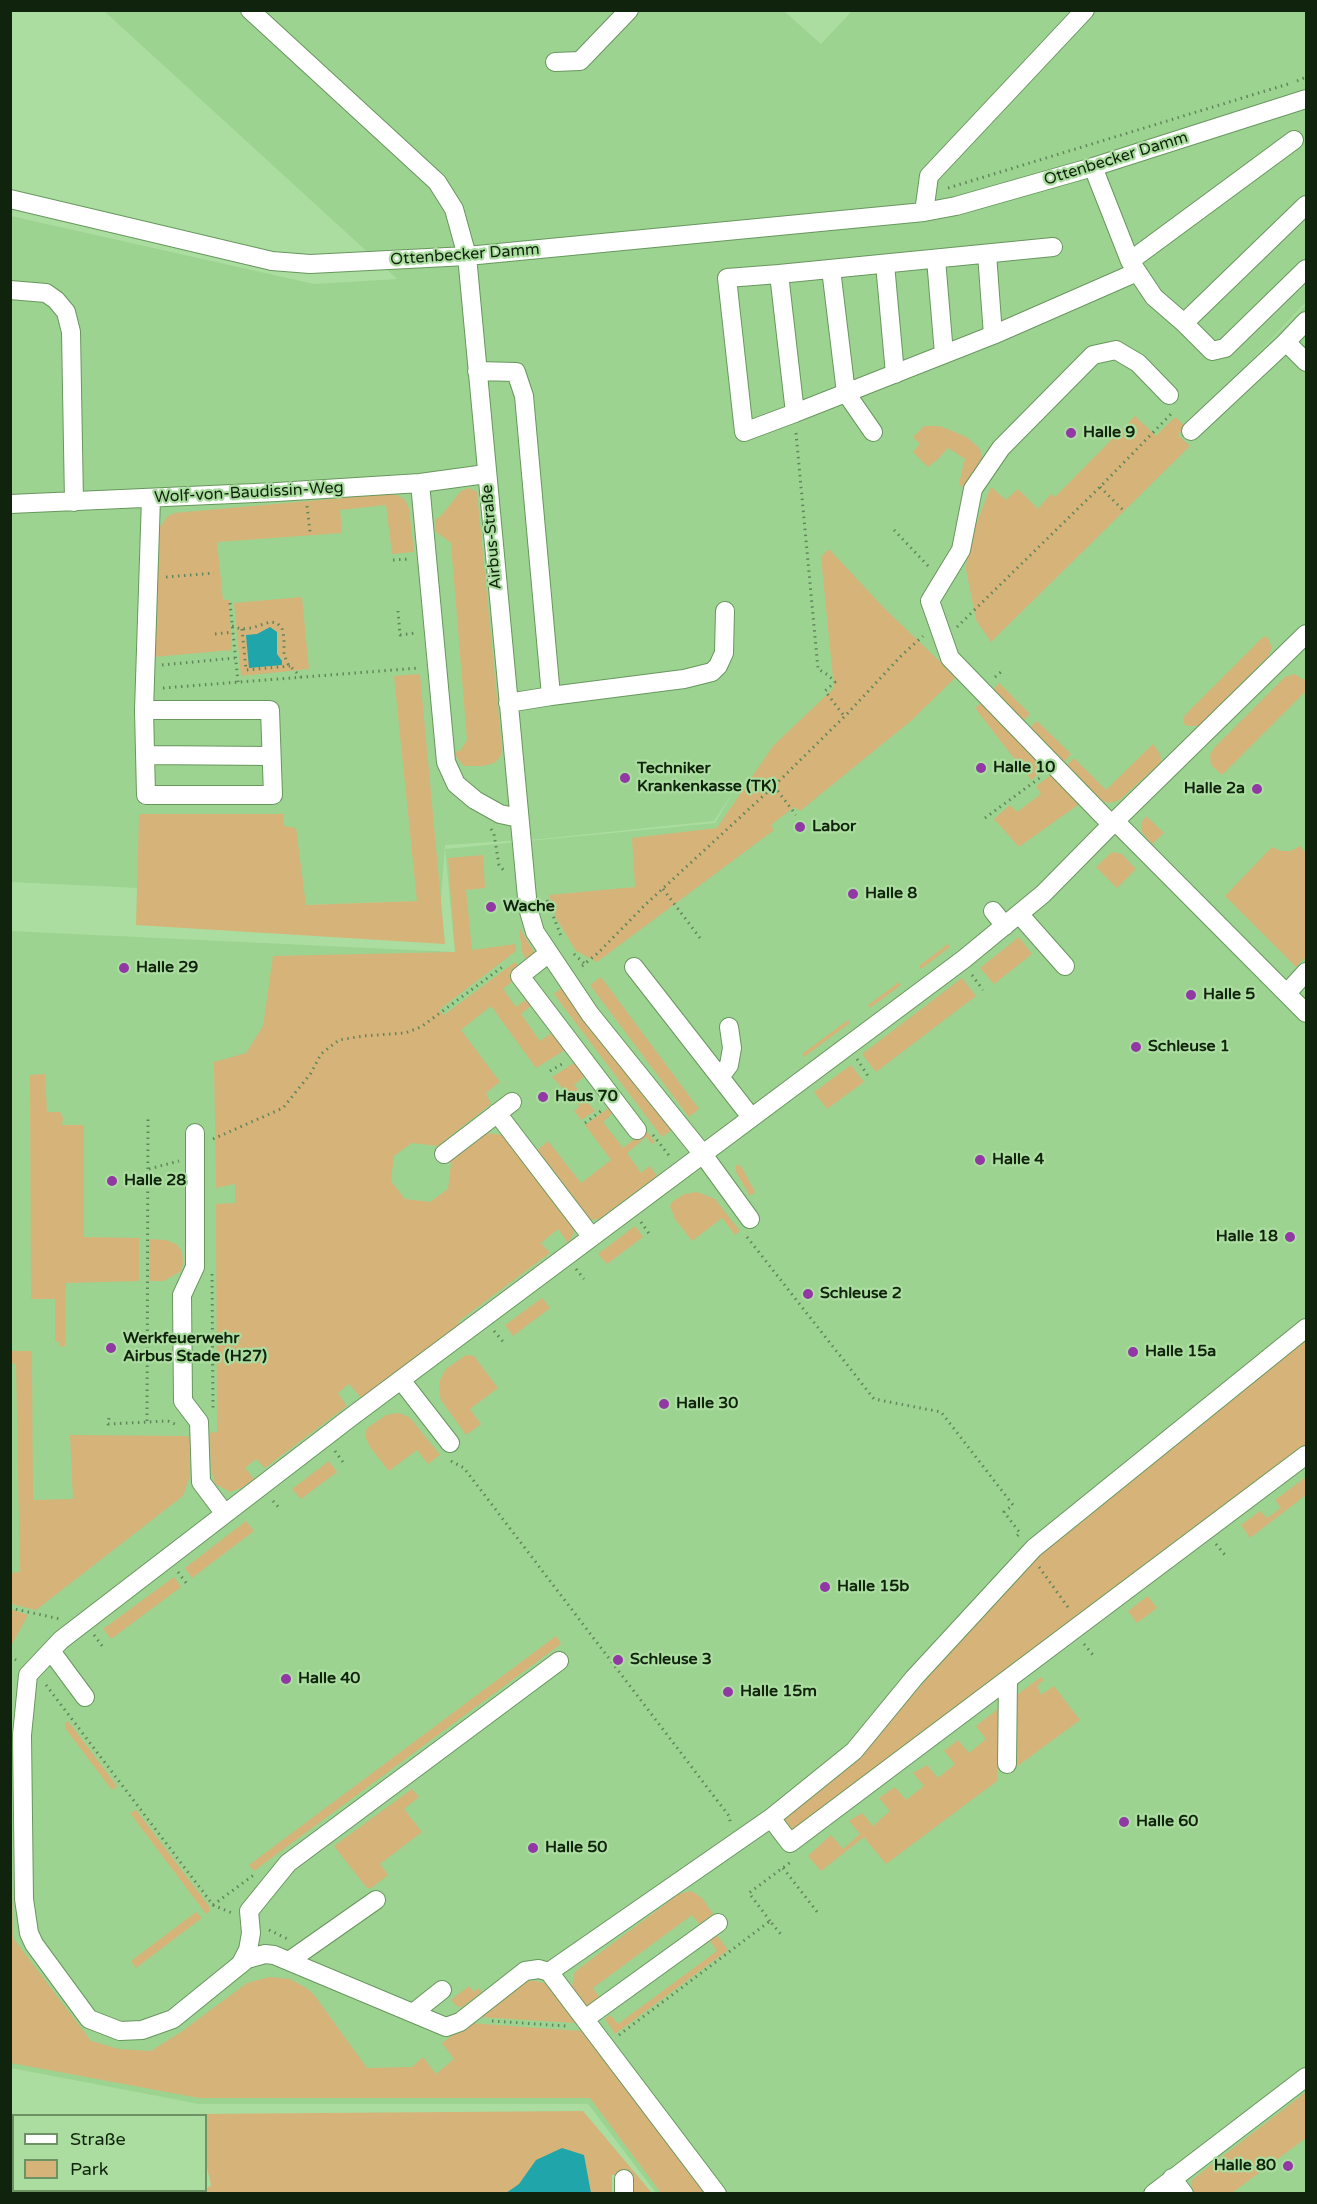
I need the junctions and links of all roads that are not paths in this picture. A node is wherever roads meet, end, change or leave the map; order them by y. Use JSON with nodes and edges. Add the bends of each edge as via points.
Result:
{"nodes":[{"id":1,"x":250,"y":10,"type":"edge"},
{"id":2,"x":628,"y":10,"type":"edge"},
{"id":3,"x":1085,"y":10,"type":"edge"},
{"id":4,"x":555,"y":62,"type":"dead end"},
{"id":5,"x":1306,"y":99,"type":"edge"},
{"id":6,"x":1294,"y":140,"type":"dead end"},
{"id":7,"x":1094,"y":167,"type":"junction"},
{"id":8,"x":10,"y":199,"type":"edge"},
{"id":9,"x":1306,"y":205,"type":"edge"},
{"id":10,"x":924,"y":212,"type":"junction"},
{"id":11,"x":1053,"y":247,"type":"dead end"},
{"id":12,"x":987,"y":254,"type":"junction"},
{"id":13,"x":467,"y":256,"type":"junction"},
{"id":14,"x":936,"y":259,"type":"junction"},
{"id":15,"x":885,"y":264,"type":"junction"},
{"id":16,"x":1134,"y":267,"type":"junction"},
{"id":17,"x":1306,"y":268,"type":"edge"},
{"id":18,"x":831,"y":269,"type":"junction"},
{"id":19,"x":779,"y":274,"type":"junction"},
{"id":20,"x":10,"y":290,"type":"edge"},
{"id":21,"x":1306,"y":321,"type":"edge"},
{"id":22,"x":1184,"y":323,"type":"junction"},
{"id":23,"x":993,"y":335,"type":"junction"},
{"id":24,"x":1286,"y":342,"type":"junction"},
{"id":25,"x":944,"y":354,"type":"junction"},
{"id":26,"x":1306,"y":362,"type":"edge"},
{"id":27,"x":477,"y":371,"type":"junction"},
{"id":28,"x":895,"y":374,"type":"junction"},
{"id":29,"x":846,"y":393,"type":"junction"},
{"id":30,"x":1169,"y":395,"type":"dead end"},
{"id":31,"x":795,"y":419,"type":"junction"},
{"id":32,"x":1191,"y":431,"type":"dead end"},
{"id":33,"x":873,"y":432,"type":"dead end"},
{"id":34,"x":486,"y":474,"type":"junction"},
{"id":35,"x":420,"y":483,"type":"junction"},
{"id":36,"x":151,"y":498,"type":"junction"},
{"id":37,"x":74,"y":502,"type":"junction"},
{"id":38,"x":10,"y":504,"type":"edge"},
{"id":39,"x":725,"y":611,"type":"dead end"},
{"id":40,"x":1306,"y":634,"type":"edge"},
{"id":41,"x":551,"y":696,"type":"junction"},
{"id":42,"x":508,"y":703,"type":"junction"},
{"id":43,"x":144,"y":710,"type":"junction"},
{"id":44,"x":145,"y":755,"type":"junction"},
{"id":45,"x":272,"y":756,"type":"junction"},
{"id":46,"x":519,"y":818,"type":"junction"},
{"id":47,"x":1114,"y":823,"type":"junction"},
{"id":48,"x":993,"y":911,"type":"dead end"},
{"id":49,"x":1012,"y":920,"type":"junction"},
{"id":50,"x":549,"y":953,"type":"junction"},
{"id":51,"x":1065,"y":966,"type":"dead end"},
{"id":52,"x":634,"y":967,"type":"dead end"},
{"id":53,"x":1306,"y":972,"type":"edge"},
{"id":54,"x":1287,"y":993,"type":"junction"},
{"id":55,"x":1306,"y":1013,"type":"edge"},
{"id":56,"x":729,"y":1027,"type":"dead end"},
{"id":57,"x":720,"y":1077,"type":"junction"},
{"id":58,"x":512,"y":1102,"type":"dead end"},
{"id":59,"x":497,"y":1113,"type":"junction"},
{"id":60,"x":751,"y":1117,"type":"junction"},
{"id":61,"x":637,"y":1130,"type":"dead end"},
{"id":62,"x":195,"y":1133,"type":"dead end"},
{"id":63,"x":702,"y":1153,"type":"junction"},
{"id":64,"x":444,"y":1154,"type":"dead end"},
{"id":65,"x":748,"y":1228,"type":"road end"},
{"id":66,"x":591,"y":1236,"type":"junction"},
{"id":67,"x":1306,"y":1328,"type":"edge"},
{"id":68,"x":401,"y":1380,"type":"junction"},
{"id":69,"x":448,"y":1451,"type":"road end"},
{"id":70,"x":1306,"y":1455,"type":"edge"},
{"id":71,"x":225,"y":1514,"type":"junction"},
{"id":72,"x":51,"y":1651,"type":"junction"},
{"id":73,"x":559,"y":1661,"type":"dead end"},
{"id":74,"x":25,"y":1674,"type":"edge"},
{"id":75,"x":1008,"y":1679,"type":"junction"},
{"id":76,"x":84,"y":1697,"type":"dead end"},
{"id":77,"x":1007,"y":1764,"type":"dead end"},
{"id":78,"x":771,"y":1818,"type":"junction"},
{"id":79,"x":376,"y":1900,"type":"dead end"},
{"id":80,"x":718,"y":1923,"type":"dead end"},
{"id":81,"x":289,"y":1961,"type":"junction"},
{"id":82,"x":240,"y":1965,"type":"junction"},
{"id":83,"x":549,"y":1972,"type":"junction"},
{"id":84,"x":442,"y":1990,"type":"dead end"},
{"id":85,"x":413,"y":2013,"type":"junction"},
{"id":86,"x":581,"y":2023,"type":"junction"},
{"id":87,"x":1306,"y":2077,"type":"edge"},
{"id":88,"x":1172,"y":2178,"type":"junction"},
{"id":89,"x":720,"y":2190,"type":"edge"},
{"id":90,"x":1153,"y":2193,"type":"edge"},
{"id":91,"x":1184,"y":2193,"type":"edge"}],
"edges":[{"from":1,"to":13,"type":"street","name":"Airbus-Straße","via":[[437,182],[454,209]]},
{"from":2,"to":4,"type":"street","via":[[580,61]]},
{"from":3,"to":10,"type":"street","via":[[929,176]]},
{"from":5,"to":7,"type":"street","name":"Ottenbecker Damm"},
{"from":6,"to":16,"type":"street"},
{"from":7,"to":10,"type":"street","name":"Ottenbecker Damm","via":[[986,199]]},
{"from":7,"to":16,"type":"street"},
{"from":8,"to":13,"type":"street","name":"Ottenbecker Damm","via":[[272,261],[310,264]]},
{"from":9,"to":22,"type":"street"},
{"from":10,"to":13,"type":"street","name":"Ottenbecker Damm"},
{"from":11,"to":12,"type":"street"},
{"from":12,"to":14,"type":"street"},
{"from":12,"to":23,"type":"street"},
{"from":13,"to":27,"type":"street","name":"Airbus-Straße"},
{"from":14,"to":15,"type":"street"},
{"from":14,"to":25,"type":"street"},
{"from":15,"to":18,"type":"street"},
{"from":15,"to":28,"type":"street"},
{"from":16,"to":22,"type":"street","via":[[1154,297]]},
{"from":16,"to":23,"type":"street"},
{"from":17,"to":22,"type":"street","via":[[1225,348],[1212,351]]},
{"from":18,"to":19,"type":"street"},
{"from":18,"to":29,"type":"street"},
{"from":19,"to":31,"type":"street"},
{"from":19,"to":31,"type":"street","via":[[727,278],[744,432]]},
{"from":20,"to":37,"type":"street","via":[[45,293],[66,312],[71,332]]},
{"from":21,"to":24,"type":"street"},
{"from":23,"to":25,"type":"street"},
{"from":24,"to":26,"type":"street"},
{"from":24,"to":32,"type":"street"},
{"from":25,"to":28,"type":"street"},
{"from":27,"to":34,"type":"street","name":"Airbus-Straße"},
{"from":27,"to":41,"type":"street","via":[[516,372],[524,396]]},
{"from":28,"to":29,"type":"street"},
{"from":29,"to":31,"type":"street"},
{"from":29,"to":33,"type":"street"},
{"from":30,"to":47,"type":"street","via":[[1138,363],[1116,350],[1093,355],[1001,448],[973,489],[961,550],[930,601],[946,627],[950,658]]},
{"from":34,"to":35,"type":"street","name":"Wolf-von-Baudissin-Weg"},
{"from":34,"to":42,"type":"street","name":"Airbus-Straße"},
{"from":35,"to":36,"type":"street","name":"Wolf-von-Baudissin-Weg"},
{"from":35,"to":46,"type":"street","via":[[446,762],[456,784],[475,800],[500,814]]},
{"from":36,"to":37,"type":"street","name":"Wolf-von-Baudissin-Weg"},
{"from":36,"to":43,"type":"street"},
{"from":37,"to":38,"type":"street","name":"Wolf-von-Baudissin-Weg"},
{"from":39,"to":41,"type":"street","via":[[724,653],[711,672],[684,680]]},
{"from":40,"to":47,"type":"street"},
{"from":41,"to":42,"type":"street"},
{"from":42,"to":46,"type":"street","name":"Airbus-Straße"},
{"from":43,"to":44,"type":"street"},
{"from":43,"to":45,"type":"street","via":[[270,710]]},
{"from":44,"to":45,"type":"street"},
{"from":44,"to":45,"type":"street","via":[[146,795],[273,795]]},
{"from":46,"to":50,"type":"street","name":"Airbus-Straße","via":[[528,908],[535,932]]},
{"from":47,"to":49,"type":"street"},
{"from":47,"to":54,"type":"street"},
{"from":48,"to":49,"type":"street"},
{"from":49,"to":51,"type":"street"},
{"from":49,"to":60,"type":"street"},
{"from":50,"to":61,"type":"street","via":[[520,976]]},
{"from":50,"to":63,"type":"street","name":"Airbus-Straße","via":[[590,1014]]},
{"from":52,"to":57,"type":"street"},
{"from":53,"to":54,"type":"street"},
{"from":54,"to":55,"type":"street"},
{"from":56,"to":57,"type":"street","via":[[729,1065]]},
{"from":57,"to":60,"type":"street"},
{"from":58,"to":59,"type":"street"},
{"from":59,"to":64,"type":"street"},
{"from":59,"to":66,"type":"street"},
{"from":60,"to":63,"type":"street"},
{"from":62,"to":71,"type":"street","via":[[195,1267],[182,1295],[183,1401],[199,1422],[201,1482]]},
{"from":63,"to":65,"type":"street","name":"Airbus-Straße"},
{"from":63,"to":66,"type":"street"},
{"from":66,"to":68,"type":"street"},
{"from":67,"to":78,"type":"street","via":[[1034,1548],[914,1678],[854,1751]]},
{"from":68,"to":69,"type":"street"},
{"from":68,"to":71,"type":"street"},
{"from":70,"to":75,"type":"street"},
{"from":71,"to":72,"type":"street"},
{"from":72,"to":74,"type":"street"},
{"from":72,"to":76,"type":"street"},
{"from":73,"to":82,"type":"street","via":[[288,1863],[249,1911],[251,1933]]},
{"from":74,"to":82,"type":"street","via":[[22,1735],[25,1911],[29,1934],[88,2019],[120,2031],[142,2030],[173,2019]]},
{"from":75,"to":77,"type":"street"},
{"from":75,"to":78,"type":"street","via":[[790,1843]]},
{"from":78,"to":83,"type":"street","via":[[742,1828]]},
{"from":79,"to":81,"type":"street"},
{"from":80,"to":86,"type":"street"},
{"from":81,"to":82,"type":"street","via":[[265,1954]]},
{"from":81,"to":85,"type":"street"},
{"from":83,"to":85,"type":"street","via":[[525,1971],[460,2022],[446,2026]]},
{"from":83,"to":86,"type":"street"},
{"from":84,"to":85,"type":"street"},
{"from":86,"to":89,"type":"street"},
{"from":87,"to":88,"type":"street"},
{"from":88,"to":90,"type":"street"},
{"from":88,"to":91,"type":"street"}]}
